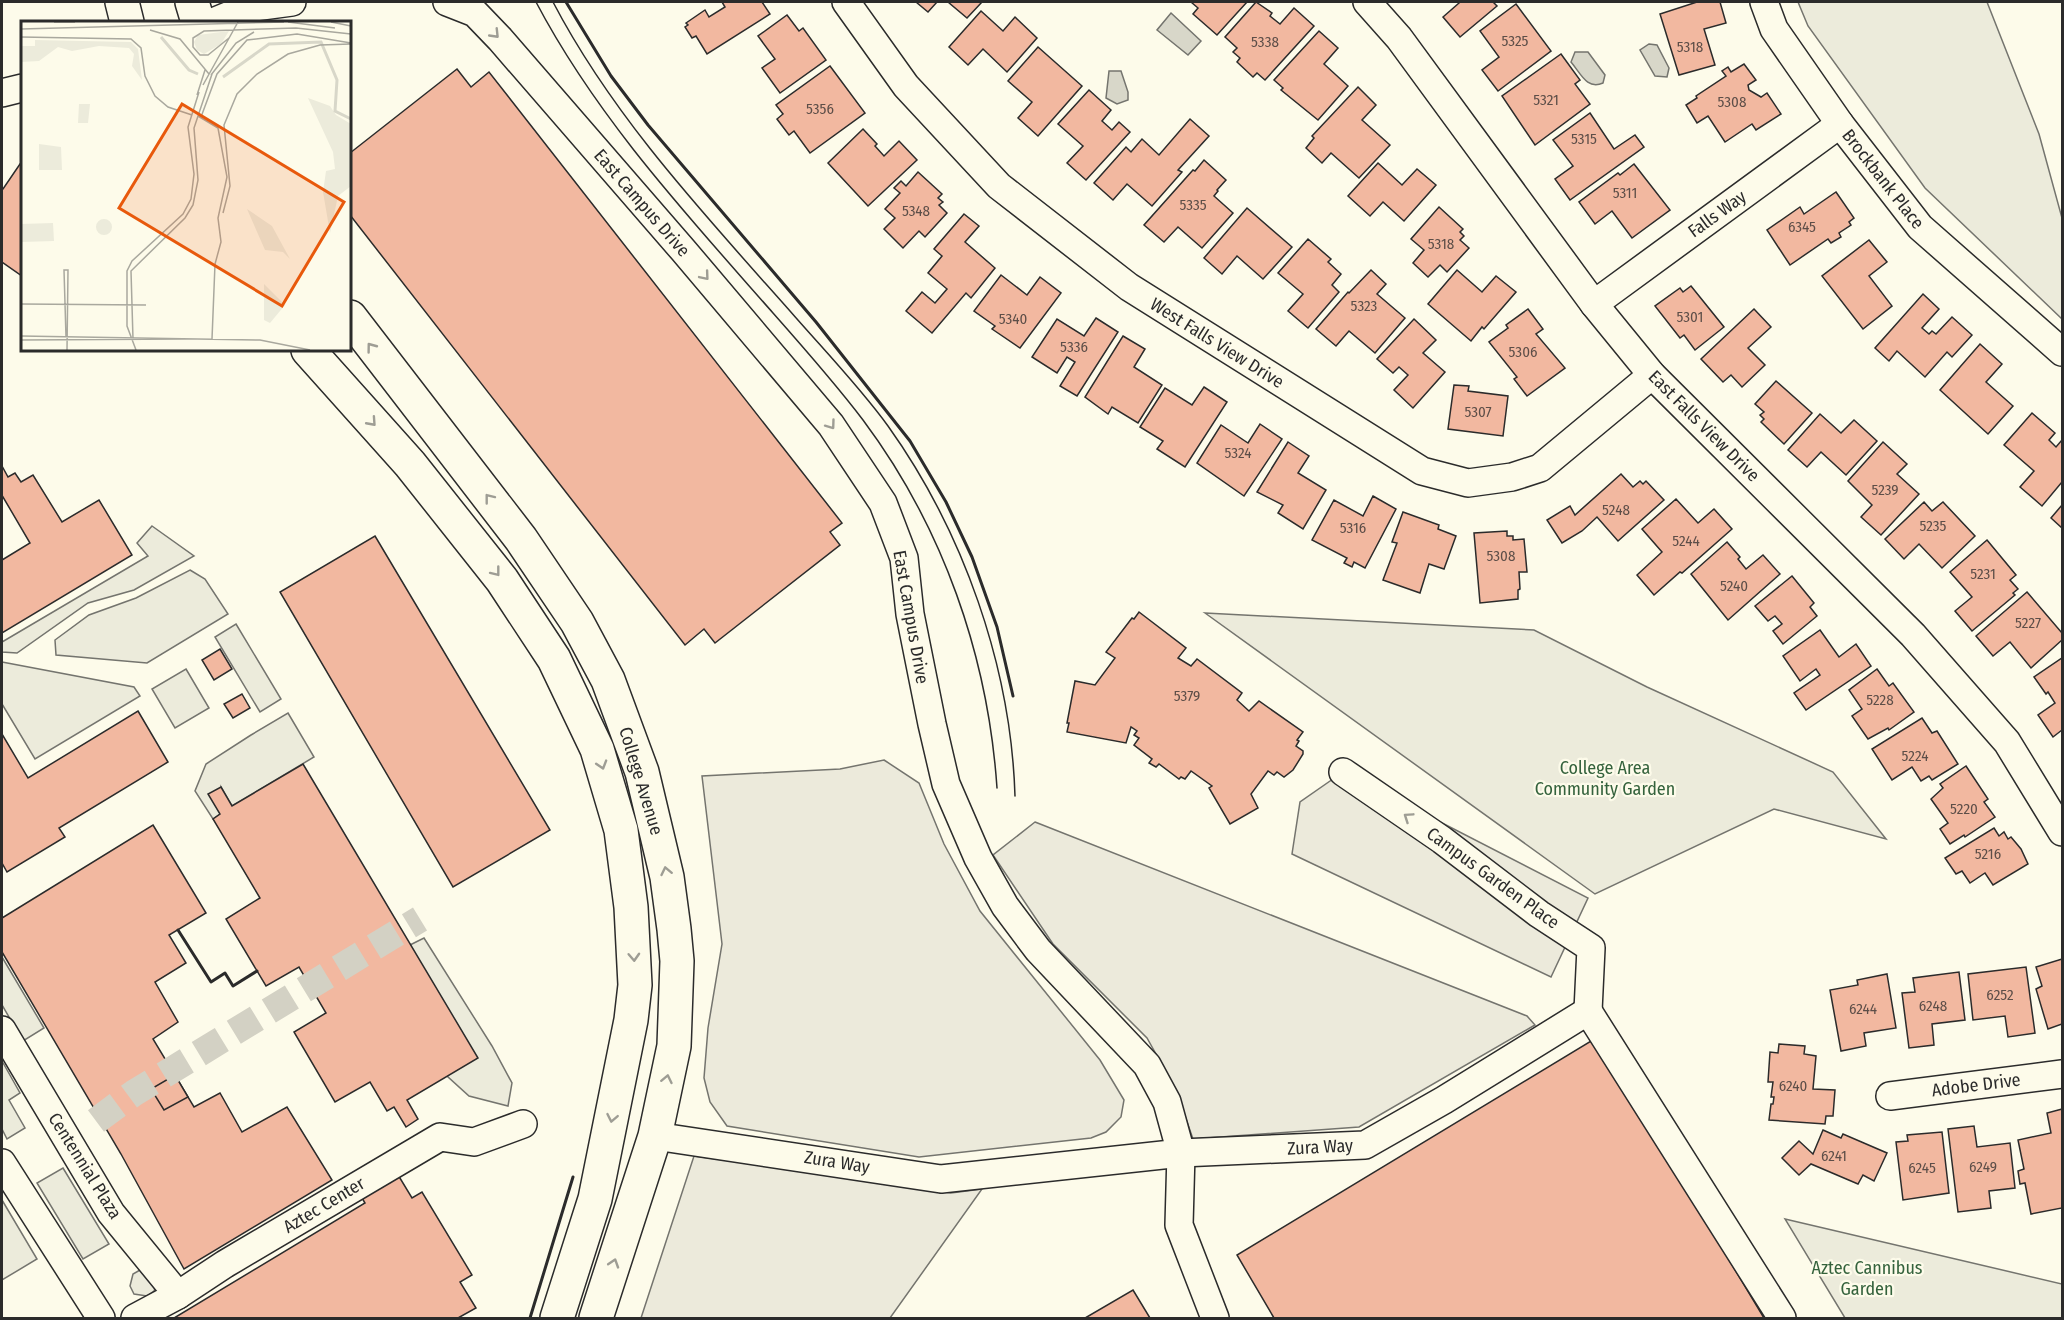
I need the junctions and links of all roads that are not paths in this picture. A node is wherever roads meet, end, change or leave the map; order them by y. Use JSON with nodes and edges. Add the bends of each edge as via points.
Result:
{"nodes":[{"id":1,"x":122,"y":2,"type":"edge"},
{"id":2,"x":192,"y":2,"type":"edge"},
{"id":3,"x":292,"y":2,"type":"edge"},
{"id":4,"x":447,"y":2,"type":"edge"},
{"id":5,"x":846,"y":2,"type":"edge"},
{"id":6,"x":1367,"y":2,"type":"edge"},
{"id":7,"x":1764,"y":2,"type":"edge"},
{"id":8,"x":248,"y":5,"type":"edge"},
{"id":9,"x":127,"y":21,"type":"edge"},
{"id":10,"x":198,"y":21,"type":"edge"},
{"id":11,"x":215,"y":21,"type":"edge"},
{"id":12,"x":21,"y":88,"type":"edge"},
{"id":13,"x":2,"y":93,"type":"edge"},
{"id":14,"x":1840,"y":124,"type":"junction"},
{"id":15,"x":1594,"y":304,"type":"junction"},
{"id":16,"x":351,"y":318,"type":"edge"},
{"id":17,"x":309,"y":351,"type":"edge"},
{"id":18,"x":2062,"y":352,"type":"edge"},
{"id":19,"x":1652,"y":375,"type":"junction"},
{"id":20,"x":1343,"y":772,"type":"dead end"},
{"id":21,"x":2062,"y":832,"type":"edge"},
{"id":22,"x":1588,"y":1011,"type":"junction"},
{"id":23,"x":631,"y":1020,"type":"junction"},
{"id":24,"x":2,"y":1030,"type":"edge"},
{"id":25,"x":2062,"y":1074,"type":"edge"},
{"id":26,"x":1890,"y":1096,"type":"dead end"},
{"id":27,"x":523,"y":1124,"type":"dead end"},
{"id":28,"x":655,"y":1136,"type":"junction"},
{"id":29,"x":1181,"y":1153,"type":"junction"},
{"id":30,"x":2,"y":1163,"type":"edge"},
{"id":31,"x":178,"y":1295,"type":"junction"},
{"id":32,"x":101,"y":1318,"type":"edge"},
{"id":33,"x":135,"y":1318,"type":"edge"},
{"id":34,"x":557,"y":1318,"type":"edge"},
{"id":35,"x":596,"y":1318,"type":"edge"},
{"id":36,"x":1215,"y":1318,"type":"edge"},
{"id":37,"x":1782,"y":1318,"type":"edge"}],
"edges":[{"from":1,"to":9,"type":"main road"},
{"from":2,"to":10,"type":"main road"},
{"from":3,"to":8,"type":"street"},
{"from":4,"to":29,"type":"street","name":"East Campus Drive","one_way":true,"via":[[475,14],[500,39],[823,416],[883,503],[904,558],[912,625],[946,784],[978,858],[1005,906],[1038,950],[1147,1065],[1167,1102]]},
{"from":5,"to":19,"type":"street","name":"West Falls View Drive","via":[[906,86],[999,186],[1129,287],[1422,471],[1468,483],[1512,477],[1540,468]]},
{"from":6,"to":15,"type":"street","name":"East Falls View Drive","via":[[1399,38]]},
{"from":7,"to":14,"type":"street","name":"Brockbank Place","via":[[1774,29]]},
{"from":8,"to":11,"type":"street"},
{"from":12,"to":13,"type":"street"},
{"from":14,"to":15,"type":"street","name":"Falls Way"},
{"from":14,"to":18,"type":"street","name":"Brockbank Place","via":[[1920,227]]},
{"from":15,"to":19,"type":"street","name":"East Falls View Drive"},
{"from":28,"to":16,"type":"main road","name":"College Avenue","one_way":true,"via":[[674,1046],[677,961],[667,877],[638,761],[608,681],[577,622],[521,539]]},
{"from":17,"to":23,"type":"main road","name":"College Avenue","one_way":true,"via":[[410,464],[502,580],[554,658],[597,749],[621,830],[631,907],[635,985]]},
{"from":19,"to":21,"type":"street","name":"East Falls View Drive","via":[[1913,635],[2007,742]]},
{"from":22,"to":20,"type":"street","name":"Campus Garden Place","one_way":true,"via":[[1591,948]]},
{"from":22,"to":29,"type":"street","name":"Zura Way","via":[[1365,1145]]},
{"from":22,"to":37,"type":"street"},
{"from":23,"to":28,"type":"main road","via":[[640,1124]]},
{"from":23,"to":34,"type":"main road","name":"College Avenue","one_way":true,"via":[[596,1198]]},
{"from":24,"to":31,"type":"street","name":"Centennial Plaza","via":[[111,1213]]},
{"from":25,"to":26,"type":"street","name":"Adobe Drive"},
{"from":27,"to":31,"type":"street","name":"Aztec Center","via":[[474,1142],[440,1137]]},
{"from":28,"to":29,"type":"street","name":"Zura Way","via":[[941,1179]]},
{"from":35,"to":28,"type":"main road","name":"College Avenue","one_way":true},
{"from":29,"to":36,"type":"street","name":"East Campus Drive","via":[[1179,1225]]},
{"from":30,"to":32,"type":"street"},
{"from":31,"to":33,"type":"street","name":"Aztec Center"}]}
